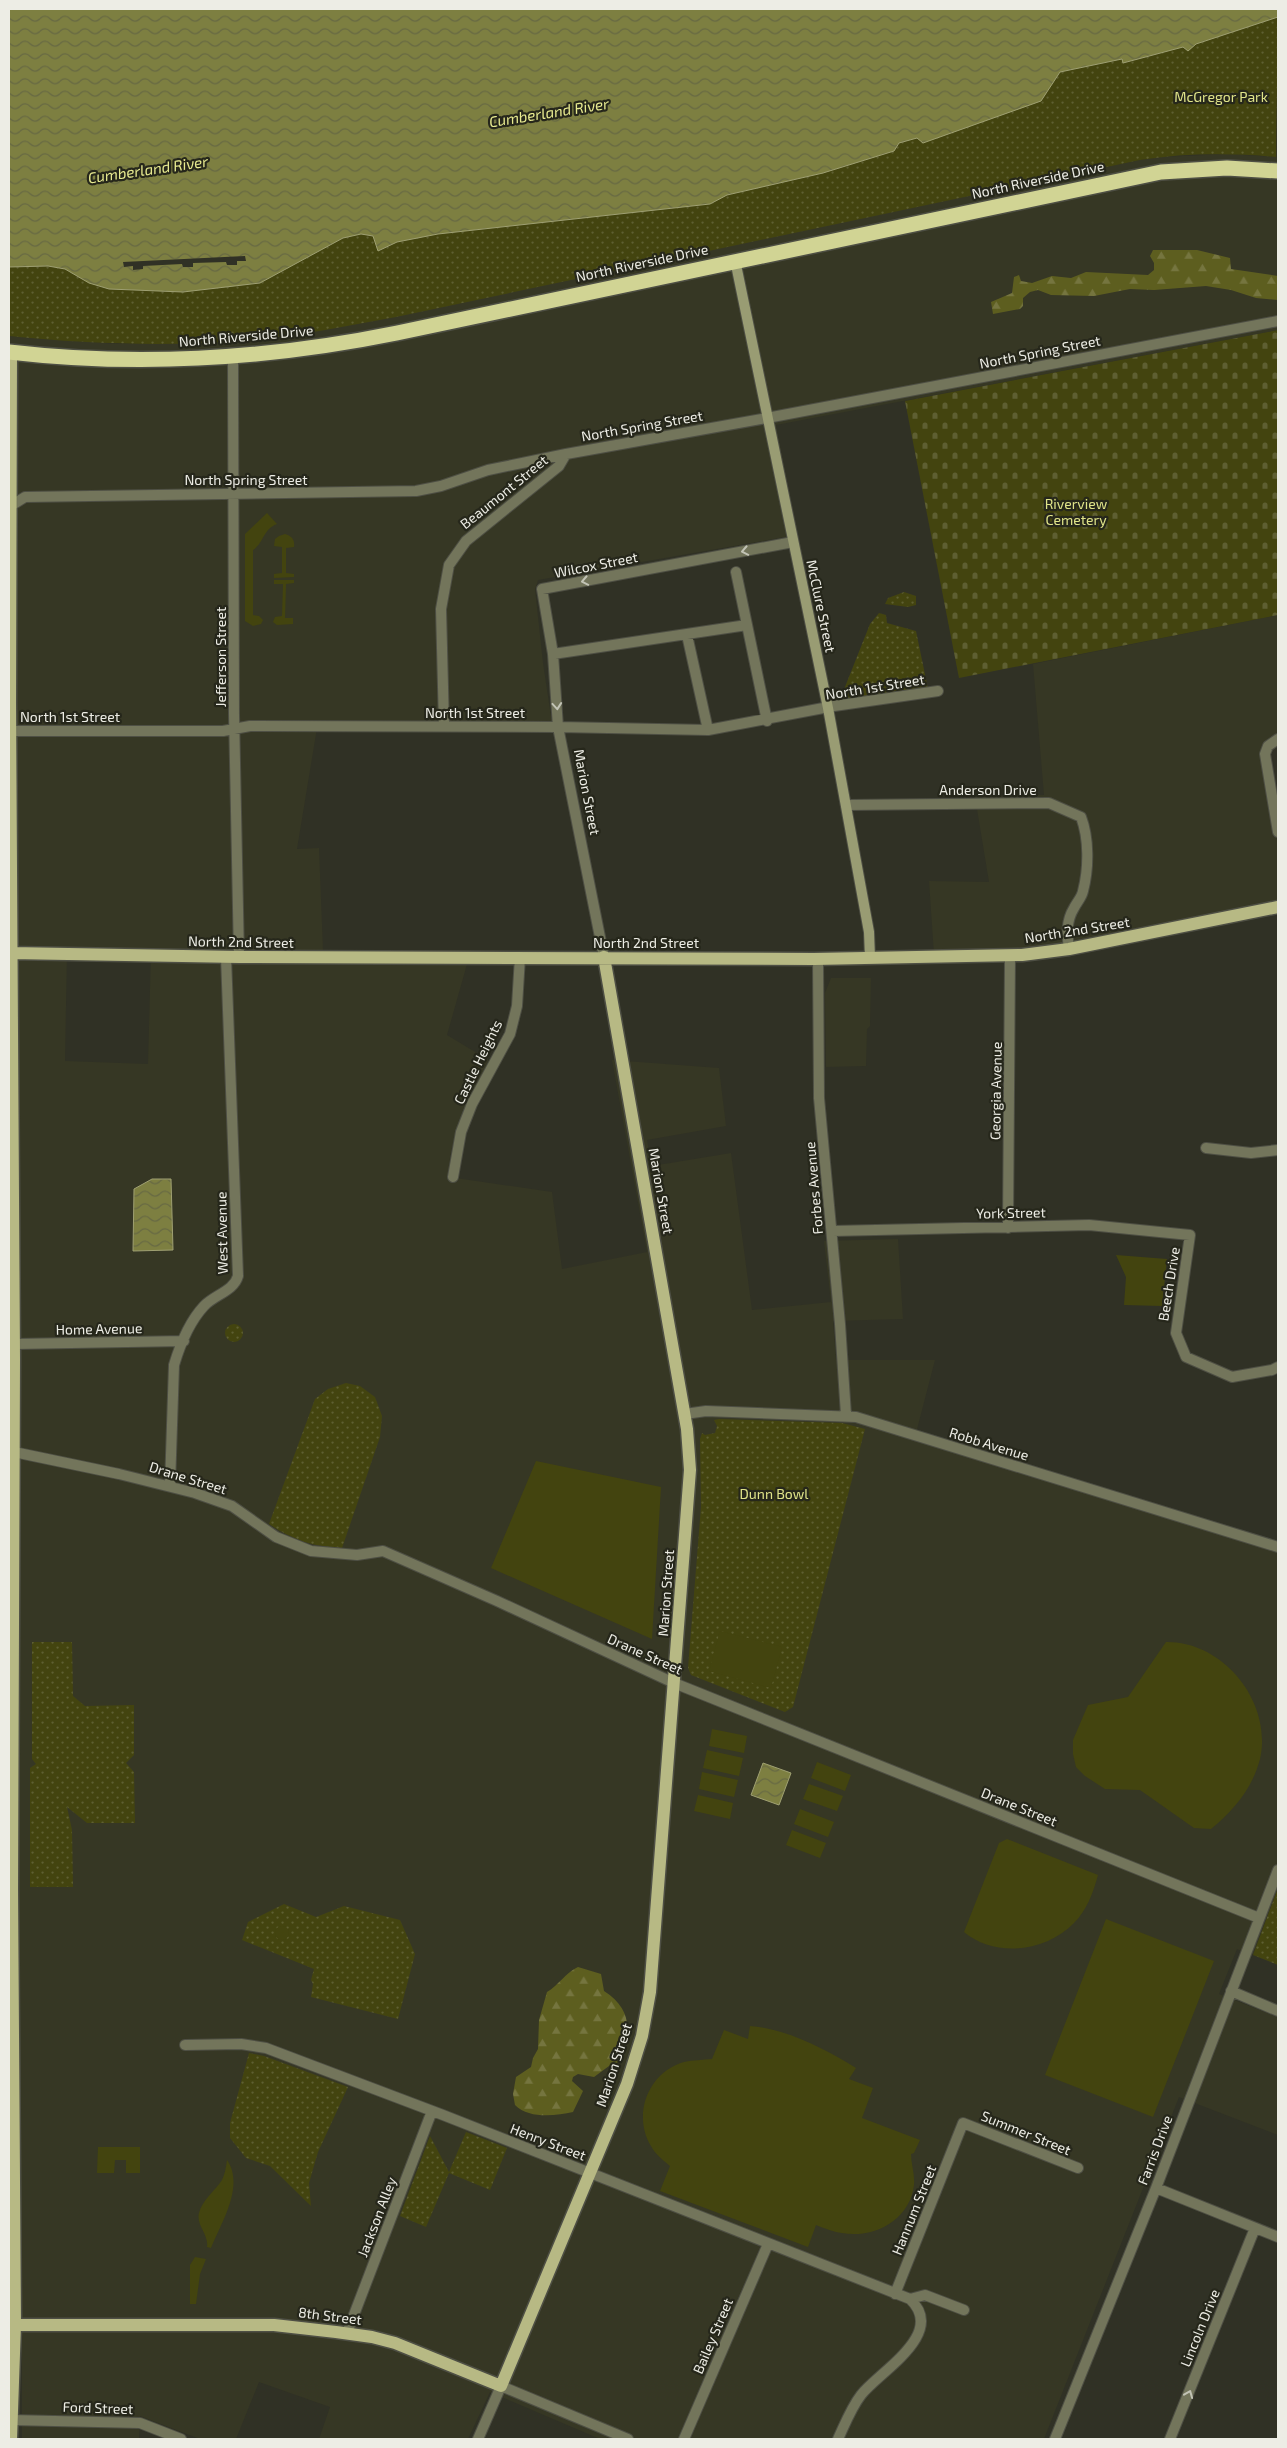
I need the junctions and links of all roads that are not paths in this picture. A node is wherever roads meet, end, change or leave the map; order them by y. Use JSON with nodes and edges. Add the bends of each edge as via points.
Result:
{"nodes":[{"id":1,"x":1278,"y":171,"type":"edge"},
{"id":2,"x":735,"y":260,"type":"junction"},
{"id":3,"x":1278,"y":321,"type":"edge"},
{"id":4,"x":10,"y":352,"type":"edge"},
{"id":5,"x":233,"y":357,"type":"junction"},
{"id":6,"x":767,"y":418,"type":"junction"},
{"id":7,"x":566,"y":454,"type":"junction"},
{"id":8,"x":234,"y":493,"type":"junction"},
{"id":9,"x":10,"y":506,"type":"edge"},
{"id":10,"x":793,"y":542,"type":"junction"},
{"id":11,"x":736,"y":572,"type":"dead end"},
{"id":12,"x":747,"y":625,"type":"junction"},
{"id":13,"x":687,"y":635,"type":"junction"},
{"id":14,"x":553,"y":654,"type":"junction"},
{"id":15,"x":938,"y":691,"type":"dead end"},
{"id":16,"x":828,"y":708,"type":"junction"},
{"id":17,"x":767,"y":721,"type":"junction"},
{"id":18,"x":444,"y":726,"type":"junction"},
{"id":19,"x":558,"y":727,"type":"junction"},
{"id":20,"x":235,"y":729,"type":"junction"},
{"id":21,"x":708,"y":730,"type":"junction"},
{"id":22,"x":10,"y":731,"type":"edge"},
{"id":23,"x":1278,"y":739,"type":"edge"},
{"id":24,"x":846,"y":805,"type":"junction"},
{"id":25,"x":1278,"y":832,"type":"edge"},
{"id":26,"x":1278,"y":907,"type":"edge"},
{"id":27,"x":1069,"y":949,"type":"junction"},
{"id":28,"x":10,"y":953,"type":"edge"},
{"id":29,"x":1010,"y":955,"type":"junction"},
{"id":30,"x":233,"y":957,"type":"junction"},
{"id":31,"x":520,"y":957,"type":"junction"},
{"id":32,"x":604,"y":957,"type":"junction"},
{"id":33,"x":870,"y":958,"type":"junction"},
{"id":34,"x":818,"y":959,"type":"junction"},
{"id":35,"x":11,"y":1080,"type":"edge"},
{"id":36,"x":1206,"y":1148,"type":"dead end"},
{"id":37,"x":1278,"y":1150,"type":"edge"},
{"id":38,"x":453,"y":1177,"type":"dead end"},
{"id":39,"x":1008,"y":1228,"type":"junction"},
{"id":40,"x":832,"y":1231,"type":"junction"},
{"id":41,"x":1190,"y":1236,"type":"joint"},
{"id":42,"x":11,"y":1325,"type":"edge"},
{"id":43,"x":184,"y":1341,"type":"junction"},
{"id":44,"x":14,"y":1344,"type":"junction"},
{"id":45,"x":1278,"y":1367,"type":"edge"},
{"id":46,"x":685,"y":1414,"type":"junction"},
{"id":47,"x":846,"y":1415,"type":"junction"},
{"id":48,"x":14,"y":1452,"type":"junction"},
{"id":49,"x":170,"y":1485,"type":"junction"},
{"id":50,"x":1278,"y":1547,"type":"edge"},
{"id":51,"x":674,"y":1683,"type":"junction"},
{"id":52,"x":11,"y":1758,"type":"edge"},
{"id":53,"x":11,"y":1774,"type":"edge"},
{"id":54,"x":1278,"y":1870,"type":"edge"},
{"id":55,"x":1259,"y":1918,"type":"junction"},
{"id":56,"x":1230,"y":1990,"type":"junction"},
{"id":57,"x":11,"y":2008,"type":"edge"},
{"id":58,"x":1278,"y":2011,"type":"edge"},
{"id":59,"x":185,"y":2045,"type":"dead end"},
{"id":60,"x":432,"y":2111,"type":"junction"},
{"id":61,"x":963,"y":2123,"type":"joint"},
{"id":62,"x":1078,"y":2168,"type":"dead end"},
{"id":63,"x":590,"y":2173,"type":"junction"},
{"id":64,"x":1156,"y":2188,"type":"junction"},
{"id":65,"x":1255,"y":2228,"type":"junction"},
{"id":66,"x":1278,"y":2237,"type":"edge"},
{"id":67,"x":768,"y":2244,"type":"junction"},
{"id":68,"x":895,"y":2294,"type":"junction"},
{"id":69,"x":910,"y":2300,"type":"junction"},
{"id":70,"x":964,"y":2310,"type":"dead end"},
{"id":71,"x":12,"y":2325,"type":"edge"},
{"id":72,"x":347,"y":2333,"type":"junction"},
{"id":73,"x":501,"y":2386,"type":"junction"},
{"id":74,"x":11,"y":2420,"type":"junction"},
{"id":75,"x":11,"y":2439,"type":"edge"},
{"id":76,"x":181,"y":2439,"type":"edge"},
{"id":77,"x":478,"y":2439,"type":"edge"},
{"id":78,"x":628,"y":2439,"type":"edge"},
{"id":79,"x":684,"y":2439,"type":"edge"},
{"id":80,"x":838,"y":2439,"type":"edge"},
{"id":81,"x":1055,"y":2439,"type":"edge"},
{"id":82,"x":1170,"y":2439,"type":"edge"}],
"edges":[{"from":1,"to":2,"type":"highway","name":"North Riverside Drive","via":[[1227,168],[1161,172]]},
{"from":2,"to":5,"type":"highway","name":"North Riverside Drive","via":[[366,339]]},
{"from":2,"to":6,"type":"main road","name":"McClure Street"},
{"from":3,"to":6,"type":"street","name":"North Spring Street"},
{"from":4,"to":5,"type":"highway","name":"North Riverside Drive","via":[[153,360]]},
{"from":4,"to":9,"type":"main road"},
{"from":5,"to":8,"type":"street","name":"Jefferson Street"},
{"from":6,"to":7,"type":"street","name":"North Spring Street"},
{"from":6,"to":10,"type":"main road","name":"McClure Street"},
{"from":7,"to":8,"type":"street","name":"North Spring Street","via":[[488,470],[416,492]]},
{"from":7,"to":18,"type":"street","name":"Beaumont Street","via":[[559,466],[466,541],[449,565],[441,609]]},
{"from":8,"to":9,"type":"street","name":"North Spring Street","via":[[25,498]]},
{"from":8,"to":20,"type":"street","name":"Jefferson Street"},
{"from":9,"to":22,"type":"main road"},
{"from":10,"to":14,"type":"street","name":"Wilcox Street","one_way":true,"via":[[542,589]]},
{"from":10,"to":16,"type":"main road","name":"McClure Street"},
{"from":11,"to":12,"type":"street"},
{"from":12,"to":13,"type":"street"},
{"from":12,"to":17,"type":"street"},
{"from":13,"to":14,"type":"street"},
{"from":13,"to":21,"type":"street"},
{"from":14,"to":19,"type":"street","name":"Wilcox Street","one_way":true},
{"from":15,"to":16,"type":"street","name":"North 1st Street"},
{"from":16,"to":17,"type":"street","name":"North 1st Street"},
{"from":16,"to":24,"type":"main road","name":"McClure Street"},
{"from":17,"to":21,"type":"street","name":"North 1st Street"},
{"from":18,"to":19,"type":"street","name":"North 1st Street"},
{"from":18,"to":20,"type":"street","name":"North 1st Street","via":[[250,726]]},
{"from":19,"to":21,"type":"street","name":"North 1st Street"},
{"from":19,"to":32,"type":"street","name":"Marion Street"},
{"from":20,"to":22,"type":"street","name":"North 1st Street"},
{"from":20,"to":30,"type":"street","name":"Jefferson Street"},
{"from":22,"to":28,"type":"main road"},
{"from":23,"to":25,"type":"street","via":[[1268,746],[1264,754]]},
{"from":24,"to":27,"type":"street","name":"Anderson Drive","via":[[1050,804],[1081,817],[1086,830],[1086,872],[1083,892],[1066,928]]},
{"from":24,"to":33,"type":"main road","name":"McClure Street","via":[[869,932]]},
{"from":26,"to":27,"type":"main road","name":"North 2nd Street"},
{"from":27,"to":29,"type":"main road","name":"North 2nd Street"},
{"from":28,"to":30,"type":"main road","name":"North 2nd Street"},
{"from":28,"to":35,"type":"main road"},
{"from":29,"to":33,"type":"main road","name":"North 2nd Street"},
{"from":29,"to":39,"type":"street","name":"Georgia Avenue"},
{"from":30,"to":31,"type":"main road","name":"North 2nd Street"},
{"from":30,"to":43,"type":"street","name":"West Avenue","via":[[238,1276],[234,1285],[201,1310]]},
{"from":31,"to":32,"type":"main road","name":"North 2nd Street"},
{"from":31,"to":38,"type":"street","name":"Castle Heights","via":[[517,1006],[510,1034],[472,1104],[461,1132]]},
{"from":32,"to":34,"type":"main road","name":"North 2nd Street"},
{"from":32,"to":46,"type":"main road","name":"Marion Street"},
{"from":33,"to":34,"type":"main road","name":"North 2nd Street"},
{"from":34,"to":40,"type":"street","name":"Forbes Avenue","via":[[820,1098]]},
{"from":35,"to":42,"type":"main road"},
{"from":36,"to":37,"type":"street","via":[[1251,1153]]},
{"from":39,"to":40,"type":"street","name":"York Street"},
{"from":39,"to":41,"type":"street","name":"York Street","via":[[1089,1225]]},
{"from":40,"to":47,"type":"street","name":"Forbes Avenue"},
{"from":41,"to":45,"type":"street","name":"Beech Drive","via":[[1176,1333],[1186,1357],[1232,1377]]},
{"from":42,"to":44,"type":"main road"},
{"from":43,"to":44,"type":"street","name":"Home Avenue"},
{"from":43,"to":49,"type":"street","name":"West Avenue","via":[[174,1365]]},
{"from":44,"to":48,"type":"main road"},
{"from":46,"to":47,"type":"street","name":"Robb Avenue","via":[[706,1411]]},
{"from":46,"to":51,"type":"main road","name":"Marion Street","via":[[690,1470]]},
{"from":47,"to":50,"type":"street","name":"Robb Avenue"},
{"from":48,"to":49,"type":"street","name":"Drane Street"},
{"from":48,"to":52,"type":"main road"},
{"from":49,"to":51,"type":"street","name":"Drane Street","via":[[232,1506],[276,1537],[311,1551],[357,1555],[383,1552]]},
{"from":51,"to":55,"type":"street","name":"Drane Street"},
{"from":51,"to":63,"type":"main road","name":"Marion Street","via":[[650,1992],[642,2036],[627,2084]]},
{"from":52,"to":53,"type":"main road"},
{"from":53,"to":57,"type":"main road"},
{"from":54,"to":55,"type":"street","name":"Farris Drive"},
{"from":55,"to":56,"type":"street","name":"Farris Drive"},
{"from":56,"to":58,"type":"street"},
{"from":56,"to":64,"type":"street","name":"Farris Drive"},
{"from":57,"to":71,"type":"main road"},
{"from":59,"to":60,"type":"street","name":"Henry Street","via":[[241,2044],[266,2048]]},
{"from":60,"to":63,"type":"street","name":"Henry Street"},
{"from":60,"to":72,"type":"street","name":"Jackson Alley"},
{"from":61,"to":62,"type":"street","name":"Summer Street"},
{"from":61,"to":68,"type":"street","name":"Hannum Street"},
{"from":63,"to":67,"type":"street","name":"Henry Street"},
{"from":63,"to":73,"type":"main road","name":"Marion Street"},
{"from":64,"to":65,"type":"street"},
{"from":64,"to":81,"type":"street","name":"Farris Drive"},
{"from":65,"to":66,"type":"street"},
{"from":82,"to":65,"type":"street","name":"Lincoln Drive","one_way":true},
{"from":67,"to":68,"type":"street","name":"Henry Street"},
{"from":67,"to":79,"type":"street","name":"Bailey Street"},
{"from":68,"to":69,"type":"street"},
{"from":69,"to":70,"type":"street","via":[[925,2295]]},
{"from":69,"to":80,"type":"street","via":[[921,2317],[920,2327],[909,2349],[897,2364],[879,2376],[861,2395]]},
{"from":71,"to":72,"type":"main road","name":"8th Street","via":[[274,2325]]},
{"from":71,"to":74,"type":"main road"},
{"from":72,"to":73,"type":"main road","name":"8th Street","via":[[395,2344]]},
{"from":73,"to":77,"type":"street","name":"Marion Street"},
{"from":73,"to":78,"type":"street","name":"8th Street"},
{"from":74,"to":75,"type":"main road"},
{"from":74,"to":76,"type":"street","name":"Ford Street","via":[[140,2423]]}]}
